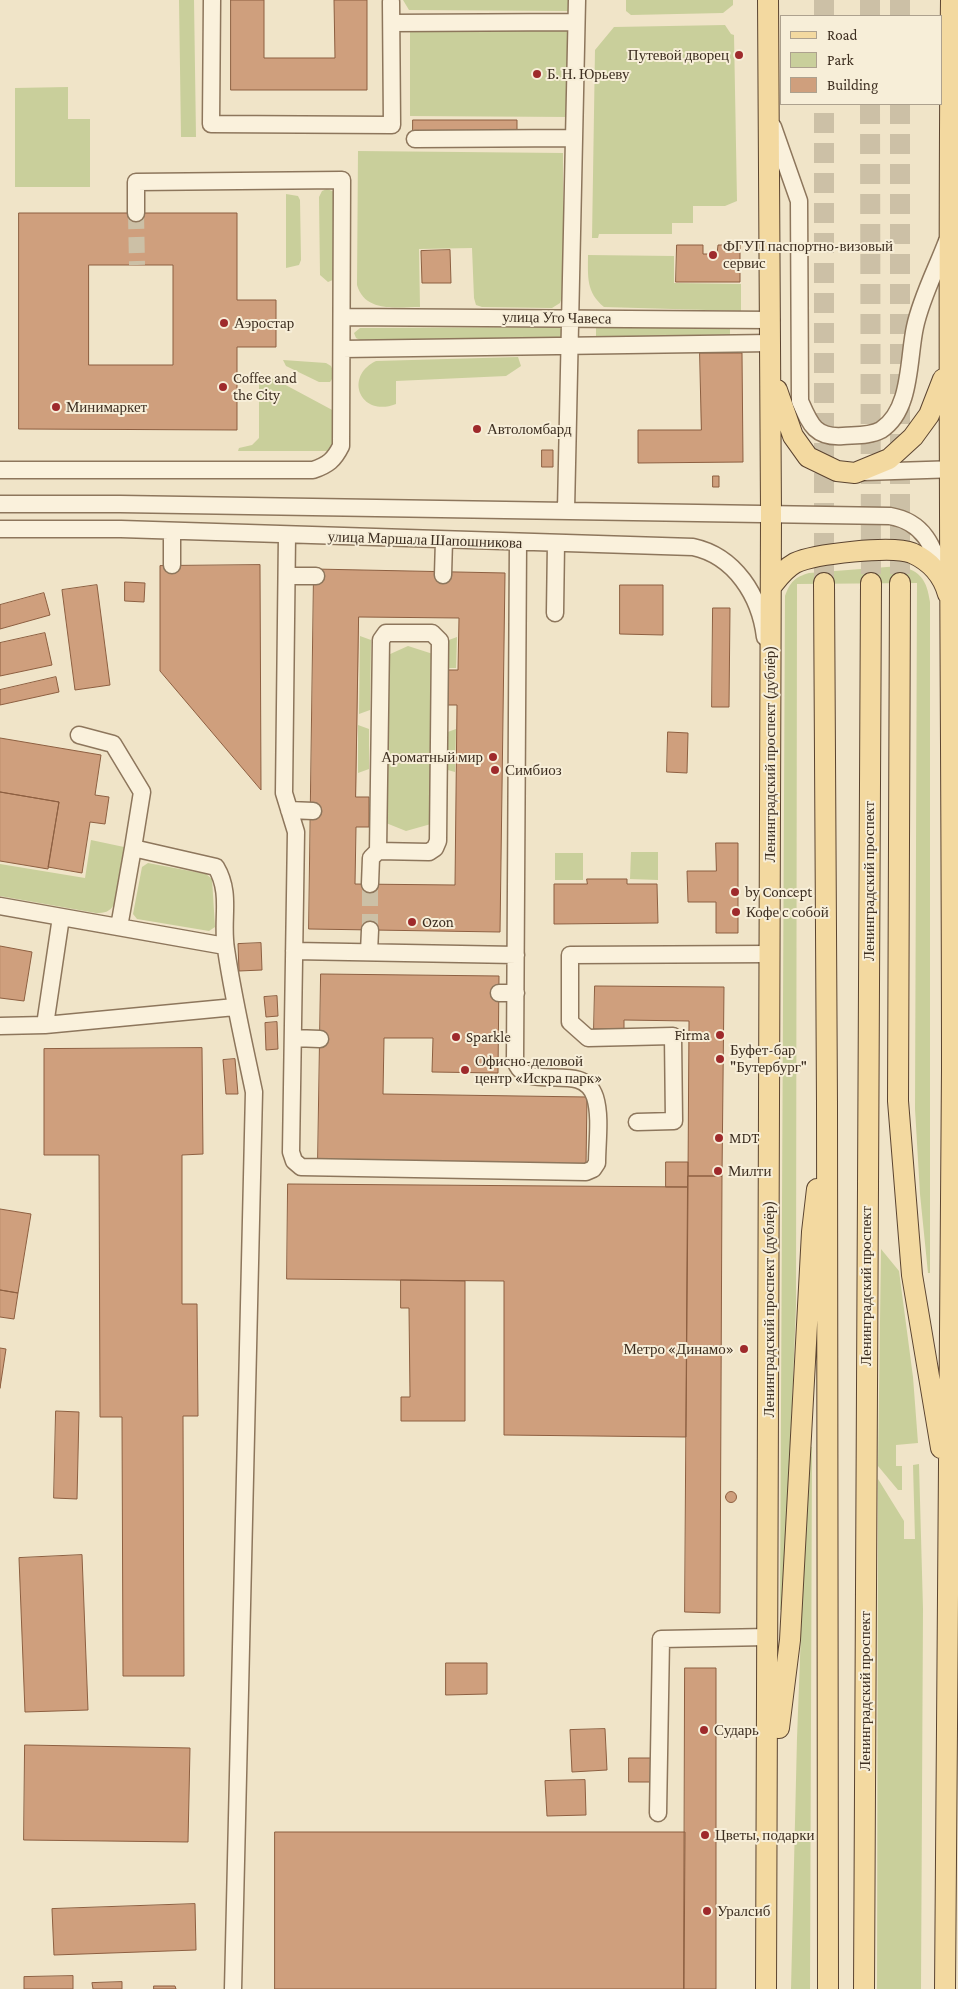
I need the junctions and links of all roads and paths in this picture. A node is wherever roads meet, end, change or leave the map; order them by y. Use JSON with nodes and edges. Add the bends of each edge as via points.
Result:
{"nodes":[{"id":1,"x":212,"y":0,"type":"edge"},
{"id":2,"x":577,"y":0,"type":"edge"},
{"id":3,"x":768,"y":0,"type":"edge"},
{"id":4,"x":950,"y":0,"type":"edge"},
{"id":5,"x":391,"y":2,"type":"dead end"},
{"id":6,"x":392,"y":22,"type":"junction"},
{"id":7,"x":576,"y":22,"type":"junction"},
{"id":8,"x":769,"y":112,"type":"junction"},
{"id":9,"x":574,"y":138,"type":"junction"},
{"id":10,"x":415,"y":139,"type":"dead end"},
{"id":11,"x":953,"y":210,"type":"edge"},
{"id":12,"x":136,"y":213,"type":"tunnel mouth"},
{"id":13,"x":948,"y":239,"type":"junction"},
{"id":14,"x":342,"y":317,"type":"junction"},
{"id":15,"x":570,"y":319,"type":"junction"},
{"id":16,"x":771,"y":320,"type":"junction"},
{"id":17,"x":771,"y":342,"type":"junction"},
{"id":18,"x":570,"y":346,"type":"junction"},
{"id":19,"x":342,"y":349,"type":"junction"},
{"id":20,"x":771,"y":366,"type":"junction"},
{"id":21,"x":948,"y":368,"type":"junction"},
{"id":22,"x":953,"y":469,"type":"edge"},
{"id":23,"x":0,"y":470,"type":"edge"},
{"id":24,"x":855,"y":473,"type":"junction"},
{"id":25,"x":0,"y":504,"type":"edge"},
{"id":26,"x":566,"y":510,"type":"junction"},
{"id":27,"x":771,"y":514,"type":"junction"},
{"id":28,"x":0,"y":529,"type":"edge"},
{"id":29,"x":172,"y":531,"type":"junction"},
{"id":30,"x":287,"y":535,"type":"junction"},
{"id":31,"x":444,"y":540,"type":"junction"},
{"id":32,"x":518,"y":542,"type":"junction"},
{"id":33,"x":556,"y":544,"type":"junction"},
{"id":34,"x":172,"y":565,"type":"dead end"},
{"id":35,"x":443,"y":574,"type":"dead end"},
{"id":36,"x":287,"y":576,"type":"junction"},
{"id":37,"x":316,"y":576,"type":"dead end"},
{"id":38,"x":944,"y":581,"type":"junction"},
{"id":39,"x":871,"y":582,"type":"tunnel mouth"},
{"id":40,"x":824,"y":583,"type":"tunnel mouth"},
{"id":41,"x":900,"y":583,"type":"tunnel mouth"},
{"id":42,"x":771,"y":587,"type":"junction"},
{"id":43,"x":951,"y":604,"type":"junction"},
{"id":44,"x":555,"y":613,"type":"dead end"},
{"id":45,"x":770,"y":671,"type":"junction"},
{"id":46,"x":79,"y":734,"type":"dead end"},
{"id":47,"x":291,"y":815,"type":"junction"},
{"id":48,"x":313,"y":815,"type":"dead end"},
{"id":49,"x":133,"y":848,"type":"junction"},
{"id":50,"x":378,"y":851,"type":"junction"},
{"id":51,"x":370,"y":884,"type":"tunnel mouth"},
{"id":52,"x":0,"y":906,"type":"edge"},
{"id":53,"x":61,"y":917,"type":"junction"},
{"id":54,"x":119,"y":927,"type":"junction"},
{"id":55,"x":370,"y":930,"type":"tunnel mouth"},
{"id":56,"x":225,"y":946,"type":"junction"},
{"id":57,"x":294,"y":951,"type":"junction"},
{"id":58,"x":369,"y":952,"type":"junction"},
{"id":59,"x":516,"y":954,"type":"junction"},
{"id":60,"x":770,"y":954,"type":"junction"},
{"id":61,"x":499,"y":993,"type":"dead end"},
{"id":62,"x":516,"y":993,"type":"junction"},
{"id":63,"x":235,"y":1007,"type":"junction"},
{"id":64,"x":45,"y":1025,"type":"junction"},
{"id":65,"x":0,"y":1026,"type":"edge"},
{"id":66,"x":293,"y":1038,"type":"junction"},
{"id":67,"x":320,"y":1039,"type":"dead end"},
{"id":68,"x":827,"y":1105,"type":"junction"},
{"id":69,"x":637,"y":1122,"type":"dead end"},
{"id":70,"x":955,"y":1178,"type":"edge"},
{"id":71,"x":955,"y":1314,"type":"edge"},
{"id":72,"x":949,"y":1495,"type":"junction"},
{"id":73,"x":768,"y":1637,"type":"junction"},
{"id":74,"x":658,"y":1813,"type":"dead end"},
{"id":75,"x":768,"y":1817,"type":"junction"},
{"id":76,"x":233,"y":1989,"type":"edge"},
{"id":77,"x":766,"y":1989,"type":"edge"},
{"id":78,"x":828,"y":1989,"type":"edge"},
{"id":79,"x":864,"y":1989,"type":"edge"},
{"id":80,"x":945,"y":1989,"type":"edge"}],
"edges":[{"from":1,"to":6,"type":"street","via":[[211,124],[392,126]]},
{"from":2,"to":7,"type":"street"},
{"from":3,"to":8,"type":"main road","name":"Ленинградский проспект (дублёр)"},
{"from":4,"to":11,"type":"main road"},
{"from":5,"to":6,"type":"street"},
{"from":6,"to":7,"type":"street"},
{"from":7,"to":9,"type":"street"},
{"from":8,"to":13,"type":"street","via":[[776,141],[799,201],[800,402],[810,425],[821,433],[865,435],[881,430],[899,409],[915,325]]},
{"from":8,"to":16,"type":"main road","name":"Ленинградский проспект (дублёр)"},
{"from":9,"to":10,"type":"street"},
{"from":9,"to":15,"type":"street"},
{"from":11,"to":13,"type":"main road"},
{"from":12,"to":14,"type":"street","via":[[136,182],[342,180]]},
{"from":13,"to":21,"type":"main road"},
{"from":14,"to":15,"type":"street","name":"улица Уго Чавеса"},
{"from":14,"to":19,"type":"street"},
{"from":15,"to":16,"type":"street","name":"улица Уго Чавеса"},
{"from":15,"to":18,"type":"street"},
{"from":16,"to":17,"type":"main road","name":"Ленинградский проспект (дублёр)"},
{"from":17,"to":18,"type":"street","name":"улица Уго Чавеса"},
{"from":17,"to":20,"type":"main road","name":"Ленинградский проспект (дублёр)"},
{"from":18,"to":19,"type":"street","name":"улица Уго Чавеса"},
{"from":18,"to":26,"type":"street"},
{"from":19,"to":23,"type":"street","via":[[341,446],[326,466],[313,470]]},
{"from":20,"to":24,"type":"main road","via":[[793,436],[808,457],[836,471]]},
{"from":20,"to":27,"type":"main road","name":"Ленинградский проспект (дублёр)"},
{"from":21,"to":22,"type":"main road"},
{"from":21,"to":24,"type":"main road","via":[[929,415],[913,437],[889,459]]},
{"from":22,"to":24,"type":"street"},
{"from":22,"to":43,"type":"main road"},
{"from":25,"to":26,"type":"street","name":"улица Маршала Шапошникова"},
{"from":26,"to":27,"type":"street","name":"улица Маршала Шапошникова"},
{"from":27,"to":38,"type":"street","name":"улица Маршала Шапошникова","via":[[904,518],[932,544]]},
{"from":27,"to":42,"type":"main road","name":"Ленинградский проспект (дублёр)"},
{"from":28,"to":29,"type":"street","name":"улица Маршала Шапошникова"},
{"from":29,"to":30,"type":"street","name":"улица Маршала Шапошникова"},
{"from":29,"to":34,"type":"street"},
{"from":30,"to":31,"type":"street","name":"улица Маршала Шапошникова"},
{"from":30,"to":36,"type":"street"},
{"from":31,"to":32,"type":"street","name":"улица Маршала Шапошникова"},
{"from":31,"to":35,"type":"street"},
{"from":32,"to":33,"type":"street","name":"улица Маршала Шапошникова"},
{"from":32,"to":59,"type":"street"},
{"from":33,"to":44,"type":"street"},
{"from":33,"to":45,"type":"street","name":"улица Маршала Шапошникова","via":[[693,547],[716,555],[736,571],[753,596],[765,633]]},
{"from":36,"to":37,"type":"street"},
{"from":36,"to":47,"type":"street","via":[[284,793]]},
{"from":38,"to":42,"type":"main road","via":[[928,562],[911,552],[892,549],[816,556],[794,563]]},
{"from":38,"to":43,"type":"main road"},
{"from":39,"to":79,"type":"main road","name":"Ленинградский проспект"},
{"from":40,"to":68,"type":"main road"},
{"from":41,"to":72,"type":"main road","via":[[898,1101],[912,1275]]},
{"from":42,"to":45,"type":"main road","name":"Ленинградский проспект (дублёр)"},
{"from":43,"to":70,"type":"main road"},
{"from":45,"to":60,"type":"main road","name":"Ленинградский проспект (дублёр)"},
{"from":46,"to":49,"type":"street","via":[[113,744],[142,792]]},
{"from":47,"to":48,"type":"street"},
{"from":47,"to":57,"type":"street","via":[[296,832]]},
{"from":49,"to":54,"type":"street"},
{"from":49,"to":56,"type":"street","via":[[216,867],[224,882]]},
{"from":50,"to":50,"type":"street","via":[[429,852],[437,846],[440,641],[432,633],[388,632],[381,640]]},
{"from":50,"to":51,"type":"street","via":[[371,862]]},
{"from":52,"to":53,"type":"street"},
{"from":53,"to":54,"type":"street"},
{"from":53,"to":64,"type":"street"},
{"from":54,"to":56,"type":"street"},
{"from":55,"to":58,"type":"street"},
{"from":56,"to":63,"type":"street"},
{"from":57,"to":58,"type":"street"},
{"from":57,"to":66,"type":"street"},
{"from":58,"to":59,"type":"street"},
{"from":59,"to":62,"type":"street"},
{"from":60,"to":69,"type":"street","via":[[570,955],[570,1022],[588,1038],[673,1036],[674,1121]]},
{"from":60,"to":73,"type":"main road","name":"Ленинградский проспект (дублёр)"},
{"from":61,"to":62,"type":"street"},
{"from":62,"to":66,"type":"street","via":[[515,1060],[520,1070],[529,1076],[576,1078],[588,1086],[595,1098],[596,1163],[589,1171],[301,1167],[291,1152]]},
{"from":63,"to":64,"type":"street"},
{"from":63,"to":76,"type":"street","via":[[254,1092]]},
{"from":64,"to":65,"type":"street"},
{"from":66,"to":67,"type":"street"},
{"from":68,"to":75,"type":"main road","via":[[812,1232],[790,1640]]},
{"from":68,"to":78,"type":"main road"},
{"from":70,"to":71,"type":"main road"},
{"from":71,"to":72,"type":"main road"},
{"from":72,"to":80,"type":"main road"},
{"from":73,"to":74,"type":"street","via":[[661,1639]]},
{"from":73,"to":75,"type":"main road","name":"Ленинградский проспект (дублёр)"},
{"from":75,"to":77,"type":"main road","name":"Ленинградский проспект (дублёр)"}]}
